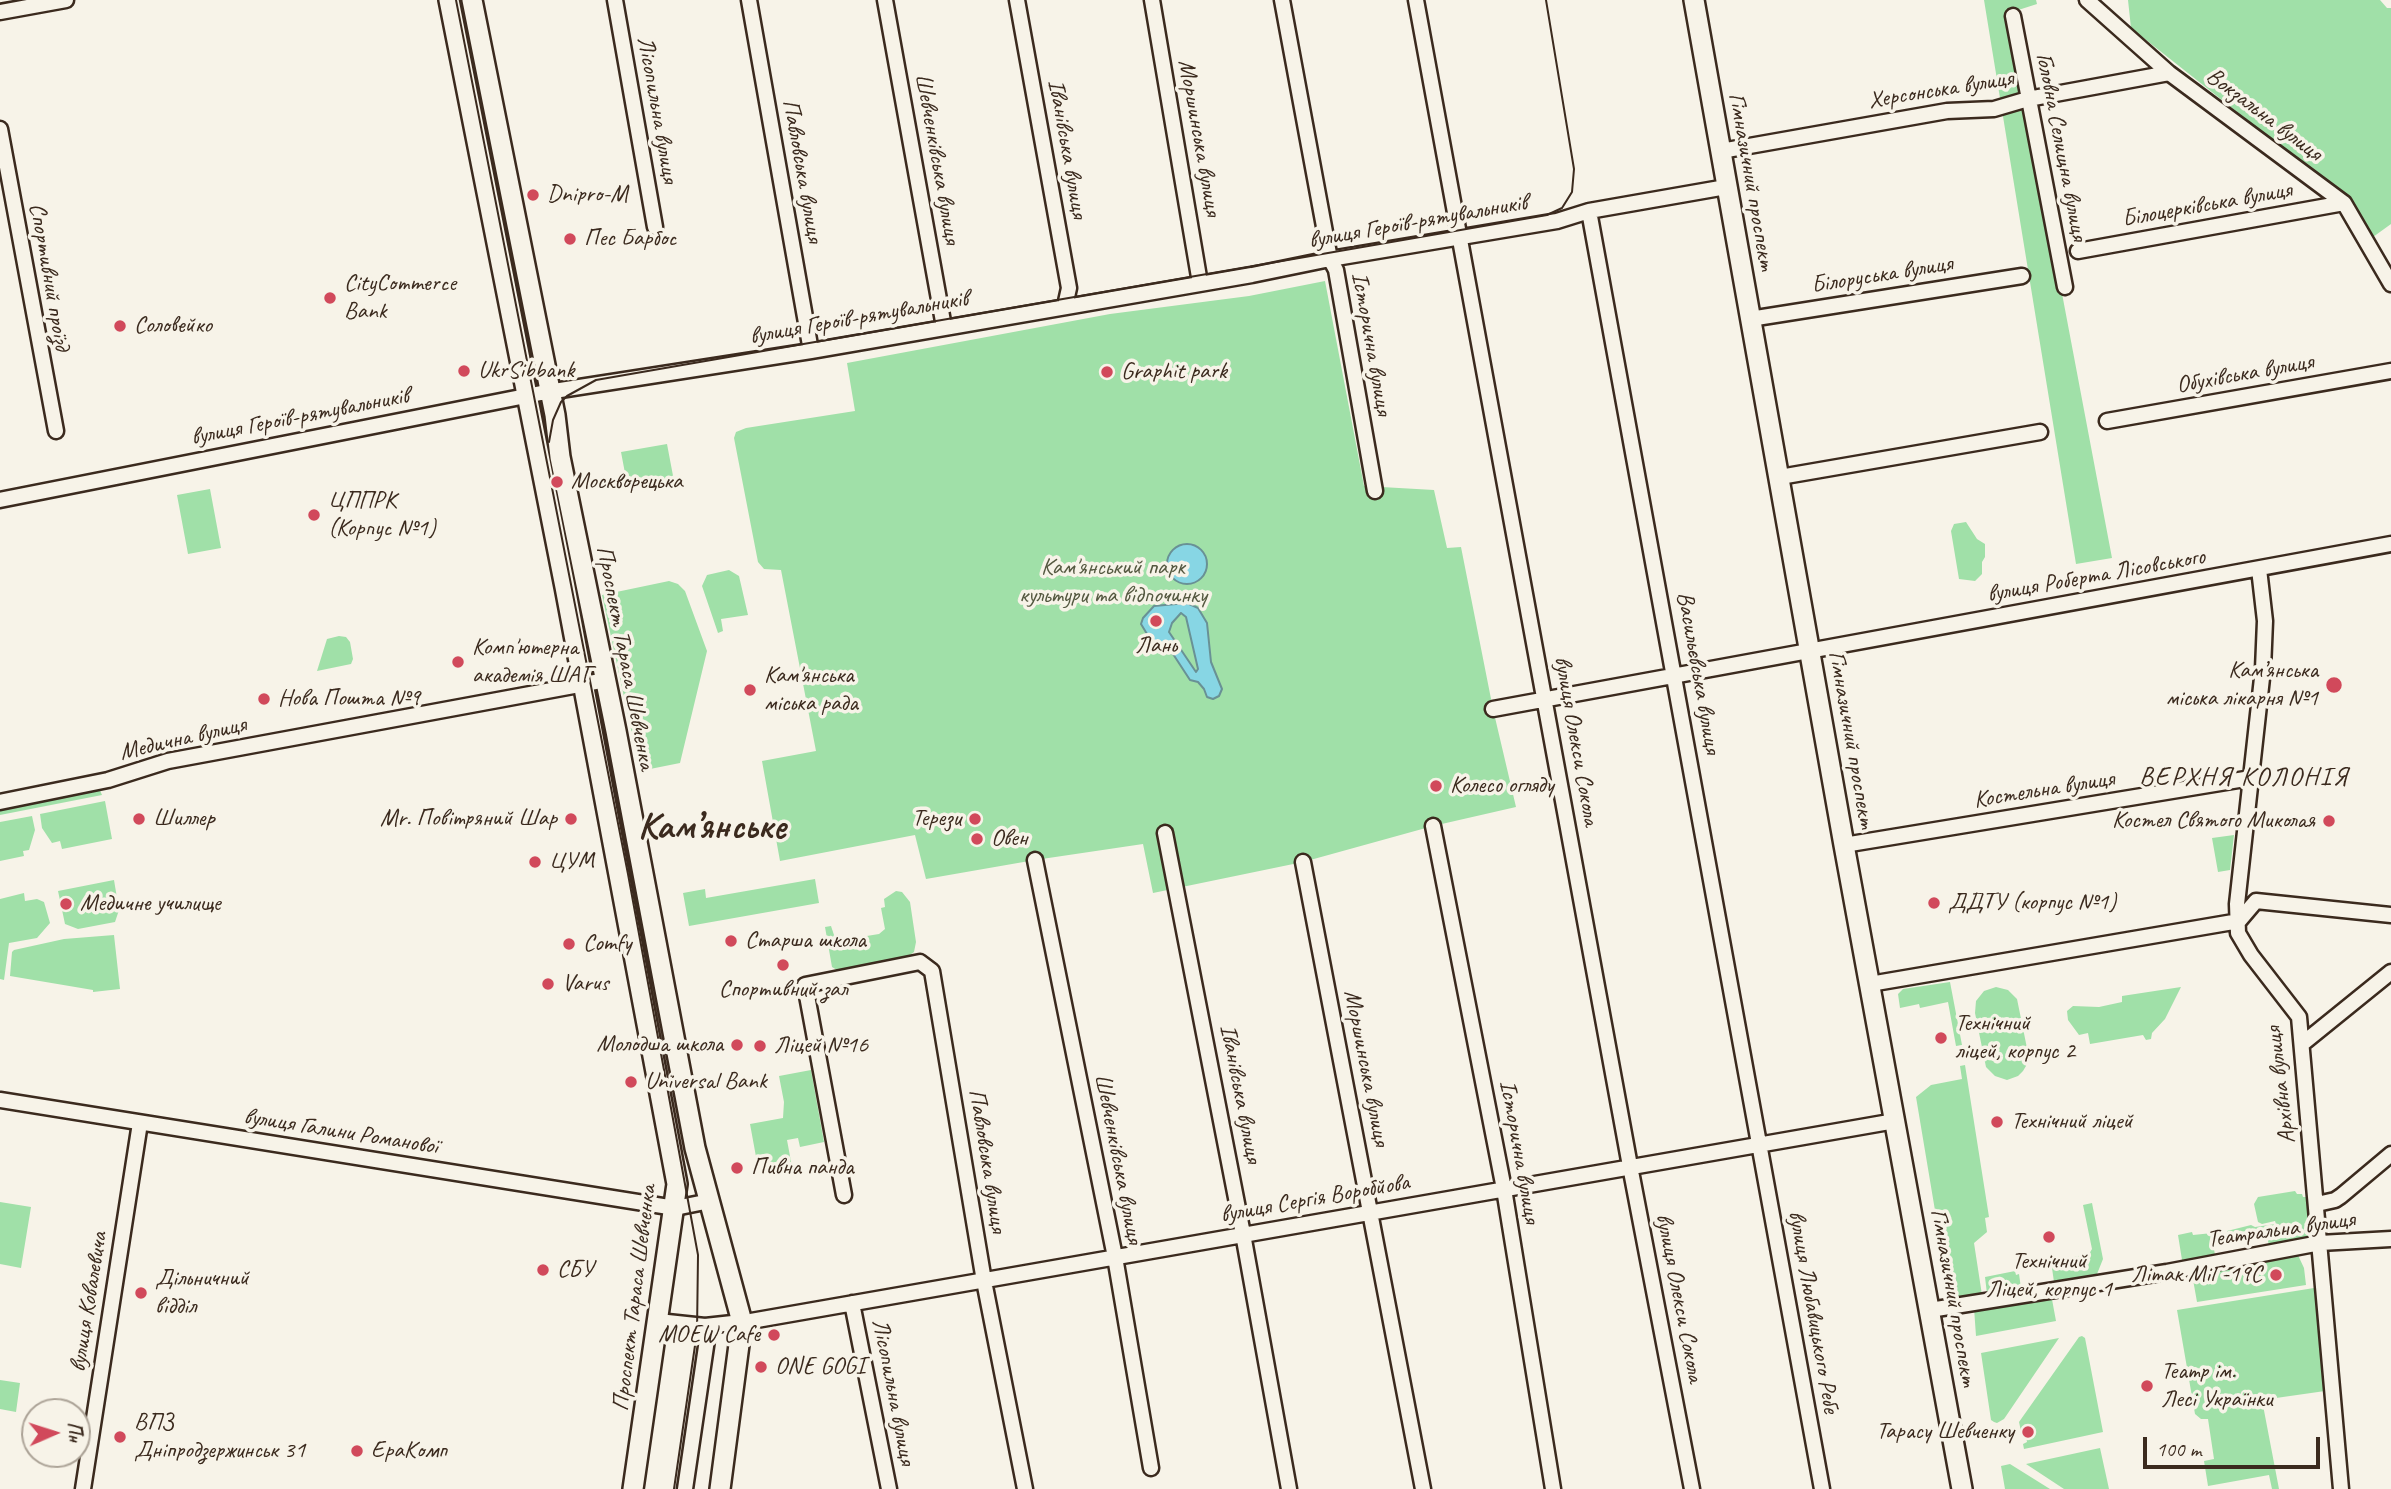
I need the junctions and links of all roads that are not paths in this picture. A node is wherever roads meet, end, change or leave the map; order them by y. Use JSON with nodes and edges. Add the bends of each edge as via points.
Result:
{"nodes":[{"id":1,"x":66,"y":0,"type":"edge"},
{"id":2,"x":449,"y":0,"type":"edge"},
{"id":3,"x":472,"y":0,"type":"edge"},
{"id":4,"x":615,"y":0,"type":"edge"},
{"id":5,"x":749,"y":0,"type":"edge"},
{"id":6,"x":885,"y":0,"type":"edge"},
{"id":7,"x":1017,"y":0,"type":"edge"},
{"id":8,"x":1152,"y":0,"type":"edge"},
{"id":9,"x":1282,"y":0,"type":"edge"},
{"id":10,"x":1416,"y":0,"type":"edge"},
{"id":11,"x":1694,"y":0,"type":"edge"},
{"id":12,"x":2087,"y":0,"type":"edge"},
{"id":13,"x":0,"y":12,"type":"edge"},
{"id":14,"x":2013,"y":16,"type":"dead end"},
{"id":15,"x":2169,"y":74,"type":"junction"},
{"id":16,"x":2028,"y":99,"type":"junction"},
{"id":17,"x":0,"y":130,"type":"edge"},
{"id":18,"x":1721,"y":151,"type":"junction"},
{"id":19,"x":1726,"y":187,"type":"junction"},
{"id":20,"x":2344,"y":203,"type":"junction"},
{"id":21,"x":1589,"y":211,"type":"junction"},
{"id":22,"x":655,"y":228,"type":"dead end"},
{"id":23,"x":1461,"y":238,"type":"junction"},
{"id":24,"x":2078,"y":251,"type":"dead end"},
{"id":25,"x":1330,"y":259,"type":"junction"},
{"id":26,"x":2022,"y":276,"type":"dead end"},
{"id":27,"x":1200,"y":284,"type":"junction"},
{"id":28,"x":2391,"y":285,"type":"edge"},
{"id":29,"x":2065,"y":286,"type":"dead end"},
{"id":30,"x":1065,"y":306,"type":"junction"},
{"id":31,"x":1750,"y":319,"type":"junction"},
{"id":32,"x":944,"y":327,"type":"junction"},
{"id":33,"x":811,"y":351,"type":"junction"},
{"id":34,"x":2391,"y":371,"type":"edge"},
{"id":35,"x":550,"y":392,"type":"junction"},
{"id":36,"x":526,"y":396,"type":"junction"},
{"id":37,"x":2107,"y":421,"type":"dead end"},
{"id":38,"x":56,"y":431,"type":"dead end"},
{"id":39,"x":2040,"y":432,"type":"dead end"},
{"id":40,"x":1780,"y":477,"type":"junction"},
{"id":41,"x":1375,"y":491,"type":"dead end"},
{"id":42,"x":0,"y":500,"type":"edge"},
{"id":43,"x":2391,"y":544,"type":"edge"},
{"id":44,"x":2259,"y":569,"type":"junction"},
{"id":45,"x":1810,"y":651,"type":"junction"},
{"id":46,"x":1675,"y":676,"type":"junction"},
{"id":47,"x":606,"y":680,"type":"junction"},
{"id":48,"x":583,"y":685,"type":"junction"},
{"id":49,"x":1545,"y":700,"type":"junction"},
{"id":50,"x":1493,"y":709,"type":"dead end"},
{"id":51,"x":2251,"y":778,"type":"junction"},
{"id":52,"x":0,"y":802,"type":"edge"},
{"id":53,"x":1433,"y":825,"type":"dead end"},
{"id":54,"x":1165,"y":832,"type":"dead end"},
{"id":55,"x":1844,"y":845,"type":"junction"},
{"id":56,"x":1035,"y":860,"type":"dead end"},
{"id":57,"x":1303,"y":862,"type":"dead end"},
{"id":58,"x":2391,"y":915,"type":"edge"},
{"id":59,"x":2239,"y":921,"type":"junction"},
{"id":60,"x":2391,"y":972,"type":"edge"},
{"id":61,"x":1870,"y":984,"type":"junction"},
{"id":62,"x":2302,"y":1044,"type":"junction"},
{"id":63,"x":0,"y":1100,"type":"edge"},
{"id":64,"x":1895,"y":1121,"type":"junction"},
{"id":65,"x":140,"y":1122,"type":"junction"},
{"id":66,"x":1760,"y":1143,"type":"junction"},
{"id":67,"x":2391,"y":1154,"type":"edge"},
{"id":68,"x":1630,"y":1166,"type":"junction"},
{"id":69,"x":1504,"y":1189,"type":"junction"},
{"id":70,"x":844,"y":1195,"type":"dead end"},
{"id":71,"x":710,"y":1201,"type":"junction"},
{"id":72,"x":2317,"y":1204,"type":"junction"},
{"id":73,"x":675,"y":1208,"type":"junction"},
{"id":74,"x":1371,"y":1212,"type":"junction"},
{"id":75,"x":1243,"y":1234,"type":"junction"},
{"id":76,"x":2391,"y":1239,"type":"edge"},
{"id":77,"x":2320,"y":1243,"type":"junction"},
{"id":78,"x":1115,"y":1257,"type":"junction"},
{"id":79,"x":984,"y":1281,"type":"junction"},
{"id":80,"x":852,"y":1303,"type":"junction"},
{"id":81,"x":1930,"y":1310,"type":"junction"},
{"id":82,"x":659,"y":1321,"type":"junction"},
{"id":83,"x":742,"y":1322,"type":"junction"},
{"id":84,"x":709,"y":1326,"type":"junction"},
{"id":85,"x":1151,"y":1468,"type":"dead end"},
{"id":86,"x":83,"y":1489,"type":"edge"},
{"id":87,"x":633,"y":1489,"type":"edge"},
{"id":88,"x":685,"y":1489,"type":"edge"},
{"id":89,"x":720,"y":1489,"type":"edge"},
{"id":90,"x":889,"y":1489,"type":"edge"},
{"id":91,"x":1025,"y":1489,"type":"edge"},
{"id":92,"x":1289,"y":1489,"type":"edge"},
{"id":93,"x":1423,"y":1489,"type":"edge"},
{"id":94,"x":1553,"y":1489,"type":"edge"},
{"id":95,"x":1692,"y":1489,"type":"edge"},
{"id":96,"x":1822,"y":1489,"type":"edge"},
{"id":97,"x":1962,"y":1489,"type":"edge"},
{"id":98,"x":2341,"y":1489,"type":"edge"}],
"edges":[{"from":1,"to":13,"type":"street"},
{"from":2,"to":36,"type":"main road","name":"Проспект Тараса Шевченка"},
{"from":3,"to":35,"type":"main road","name":"Проспект Тараса Шевченка"},
{"from":4,"to":22,"type":"street","name":"Лісопильна вулиця"},
{"from":5,"to":33,"type":"street","name":"Павловська вулиця"},
{"from":6,"to":32,"type":"street","name":"Шевченківська вулиця"},
{"from":7,"to":30,"type":"street","name":"Іванівська вулиця","via":[[1069,288]]},
{"from":8,"to":27,"type":"street","name":"Моршинська вулиця"},
{"from":9,"to":25,"type":"street","name":"Історична вулиця"},
{"from":10,"to":23,"type":"street","name":"вулиця Олекси Сокола"},
{"from":11,"to":18,"type":"main road","name":"Гімназичний проспект"},
{"from":12,"to":15,"type":"street","name":"Вокзальна вулиця"},
{"from":14,"to":16,"type":"street","name":"Головна Селищна вулиця"},
{"from":15,"to":16,"type":"street","name":"Херсонська вулиця"},
{"from":15,"to":20,"type":"street","name":"Вокзальна вулиця"},
{"from":16,"to":18,"type":"street","name":"Херсонська вулиця","via":[[1994,109],[1947,111]]},
{"from":16,"to":29,"type":"street","name":"Головна Селищна вулиця"},
{"from":17,"to":38,"type":"street","name":"Спортивний проїзд"},
{"from":18,"to":19,"type":"main road","name":"Гімназичний проспект"},
{"from":19,"to":21,"type":"street","name":"вулиця Героїв-рятувальників"},
{"from":19,"to":31,"type":"main road","name":"Гімназичний проспект"},
{"from":20,"to":24,"type":"street","name":"Білоцерківська вулиця"},
{"from":20,"to":28,"type":"street","name":"Вокзальна вулиця"},
{"from":21,"to":23,"type":"street","name":"вулиця Героїв-рятувальників"},
{"from":21,"to":46,"type":"street","name":"Васильєвська вулиця"},
{"from":23,"to":25,"type":"street","name":"вулиця Героїв-рятувальників"},
{"from":23,"to":49,"type":"street","name":"вулиця Олекси Сокола"},
{"from":25,"to":27,"type":"street","name":"вулиця Героїв-рятувальників"},
{"from":25,"to":41,"type":"street","name":"Історична вулиця","via":[[1336,270]]},
{"from":26,"to":31,"type":"street","name":"Білоруська вулиця"},
{"from":27,"to":30,"type":"street","name":"вулиця Героїв-рятувальників"},
{"from":30,"to":32,"type":"street","name":"вулиця Героїв-рятувальників"},
{"from":31,"to":40,"type":"main road","name":"Гімназичний проспект"},
{"from":32,"to":33,"type":"street","name":"вулиця Героїв-рятувальників"},
{"from":33,"to":35,"type":"street","name":"вулиця Героїв-рятувальників"},
{"from":34,"to":37,"type":"street","name":"Обухівська вулиця"},
{"from":35,"to":36,"type":"street","name":"вулиця Героїв-рятувальників"},
{"from":35,"to":47,"type":"main road","name":"Проспект Тараса Шевченка","via":[[559,457]]},
{"from":36,"to":42,"type":"street","name":"вулиця Героїв-рятувальників"},
{"from":36,"to":48,"type":"main road","name":"Проспект Тараса Шевченка"},
{"from":39,"to":40,"type":"street"},
{"from":40,"to":45,"type":"main road","name":"Гімназичний проспект"},
{"from":43,"to":44,"type":"street","name":"вулиця Роберта Лісовського"},
{"from":44,"to":45,"type":"street","name":"вулиця Роберта Лісовського"},
{"from":44,"to":51,"type":"street","name":"Архівна вулиця","via":[[2264,657]]},
{"from":45,"to":46,"type":"street","name":"вулиця Роберта Лісовського"},
{"from":45,"to":55,"type":"main road","name":"Гімназичний проспект"},
{"from":46,"to":49,"type":"street","name":"вулиця Роберта Лісовського"},
{"from":46,"to":66,"type":"street","name":"Васильєвська вулиця"},
{"from":47,"to":48,"type":"street","name":"Медична вулиця"},
{"from":47,"to":71,"type":"main road","name":"Проспект Тараса Шевченка","via":[[695,1148]]},
{"from":48,"to":52,"type":"street","name":"Медична вулиця","via":[[169,761],[108,780]]},
{"from":48,"to":73,"type":"main road","name":"Проспект Тараса Шевченка","via":[[677,1184]]},
{"from":49,"to":50,"type":"street","name":"вулиця Роберта Лісовського"},
{"from":49,"to":68,"type":"street","name":"вулиця Олекси Сокола"},
{"from":51,"to":55,"type":"street","name":"Костельна вулиця"},
{"from":51,"to":59,"type":"street","name":"Архівна вулиця"},
{"from":53,"to":69,"type":"street","name":"Історична вулиця"},
{"from":54,"to":75,"type":"street","name":"Іванівська вулиця"},
{"from":55,"to":61,"type":"main road","name":"Гімназичний проспект"},
{"from":56,"to":78,"type":"street","name":"Шевченківська вулиця"},
{"from":57,"to":74,"type":"street","name":"Моршинська вулиця"},
{"from":58,"to":59,"type":"street","via":[[2256,901]]},
{"from":59,"to":61,"type":"street"},
{"from":59,"to":62,"type":"street","name":"Архівна вулиця","via":[[2238,933],[2299,1017]]},
{"from":60,"to":62,"type":"street"},
{"from":61,"to":64,"type":"main road","name":"Гімназичний проспект"},
{"from":62,"to":72,"type":"street","name":"Архівна вулиця"},
{"from":63,"to":65,"type":"street","name":"вулиця Галини Романової"},
{"from":64,"to":66,"type":"street","name":"вулиця Сергія Воробйова"},
{"from":64,"to":81,"type":"main road","name":"Гімназичний проспект"},
{"from":65,"to":73,"type":"street","name":"вулиця Галини Романової"},
{"from":65,"to":86,"type":"street","name":"вулиця Ковалевича"},
{"from":66,"to":68,"type":"street","name":"вулиця Сергія Воробйова"},
{"from":66,"to":96,"type":"street","name":"вулиця Любавицького Ребе"},
{"from":67,"to":72,"type":"street","via":[[2341,1196]]},
{"from":68,"to":69,"type":"street","name":"вулиця Сергія Воробйова"},
{"from":68,"to":95,"type":"street","name":"вулиця Олекси Сокола"},
{"from":69,"to":74,"type":"street","name":"вулиця Сергія Воробйова"},
{"from":69,"to":94,"type":"street","name":"Історична вулиця"},
{"from":70,"to":79,"type":"street","name":"Павловська вулиця","via":[[805,985],[920,962],[932,971]]},
{"from":71,"to":73,"type":"street"},
{"from":71,"to":83,"type":"main road","name":"Проспект Тараса Шевченка"},
{"from":72,"to":77,"type":"street","name":"Архівна вулиця"},
{"from":73,"to":82,"type":"main road","name":"Проспект Тараса Шевченка"},
{"from":74,"to":75,"type":"street","name":"вулиця Сергія Воробйова"},
{"from":74,"to":93,"type":"street","name":"Моршинська вулиця"},
{"from":75,"to":78,"type":"street","name":"вулиця Сергія Воробйова"},
{"from":75,"to":92,"type":"street","name":"Іванівська вулиця"},
{"from":76,"to":77,"type":"street","name":"Театральна вулиця"},
{"from":77,"to":81,"type":"street","name":"Театральна вулиця"},
{"from":77,"to":98,"type":"street","name":"Архівна вулиця"},
{"from":78,"to":79,"type":"street","name":"вулиця Сергія Воробйова"},
{"from":78,"to":85,"type":"street","name":"Шевченківська вулиця"},
{"from":79,"to":80,"type":"street","name":"вулиця Сергія Воробйова"},
{"from":79,"to":91,"type":"street","name":"Павловська вулиця"},
{"from":80,"to":83,"type":"street","name":"вулиця Сергія Воробйова"},
{"from":80,"to":90,"type":"street","name":"Лісопильна вулиця"},
{"from":81,"to":97,"type":"main road","name":"Гімназичний проспект"},
{"from":82,"to":84,"type":"street","name":"вулиця Сергія Воробйова"},
{"from":82,"to":87,"type":"main road","name":"Проспект Тараса Шевченка"},
{"from":83,"to":84,"type":"street","name":"вулиця Сергія Воробйова"},
{"from":83,"to":89,"type":"main road","name":"Проспект Тараса Шевченка"},
{"from":84,"to":88,"type":"street"}]}
